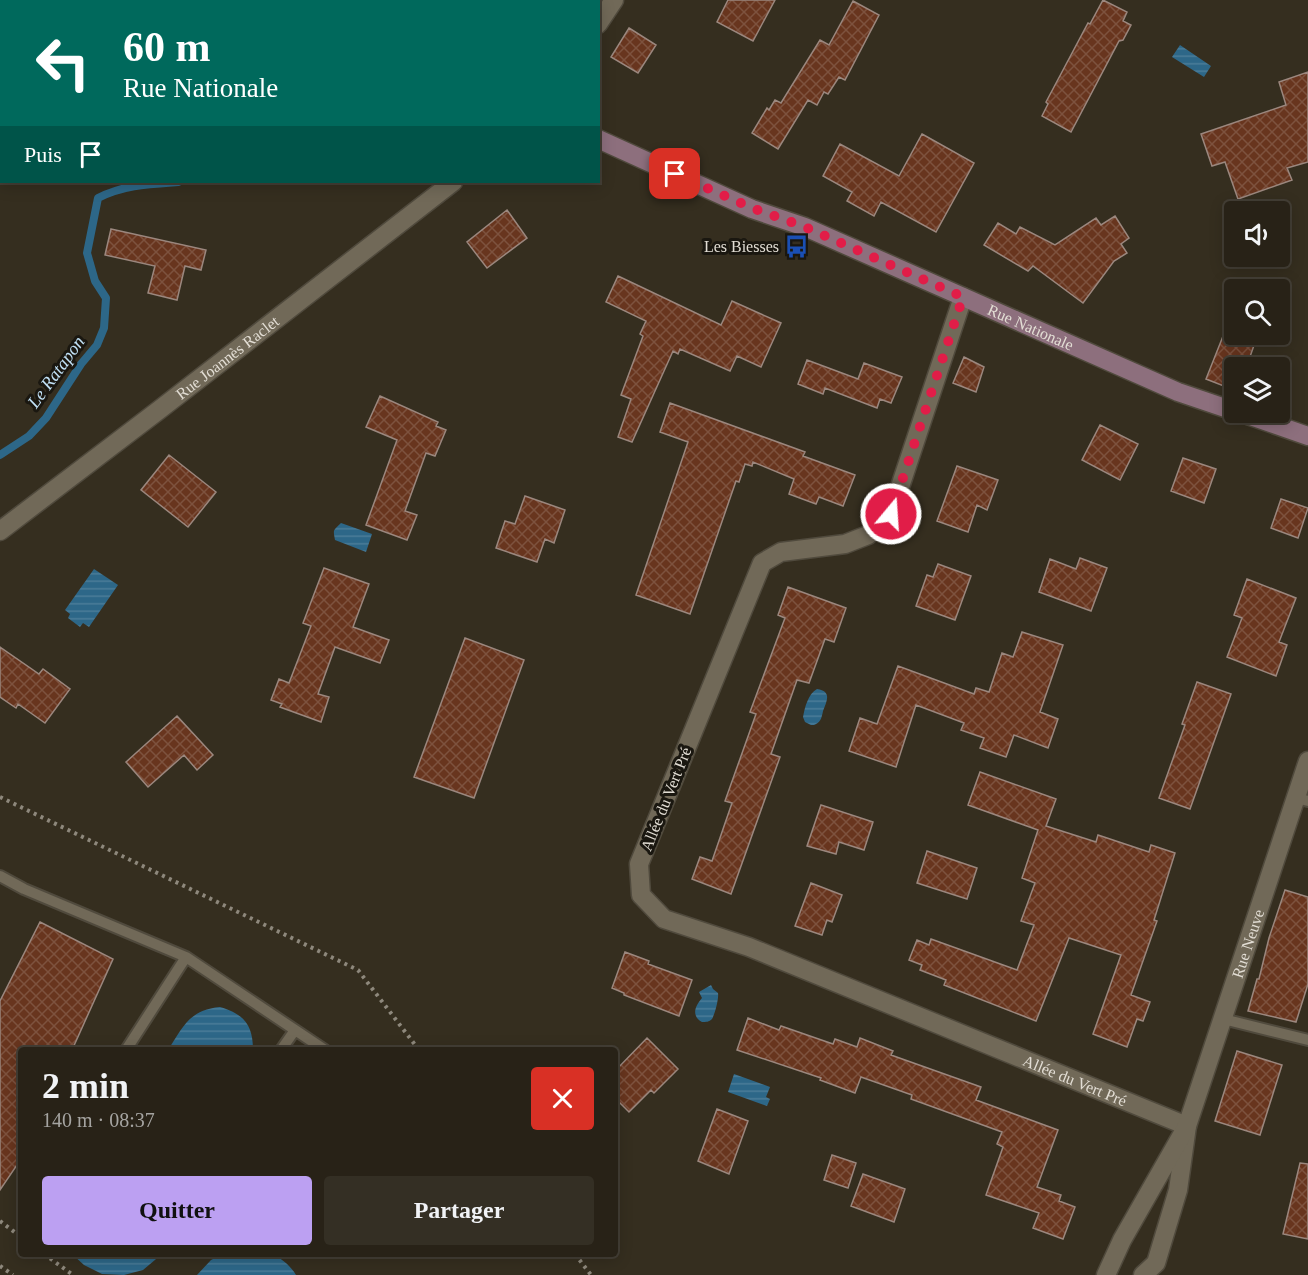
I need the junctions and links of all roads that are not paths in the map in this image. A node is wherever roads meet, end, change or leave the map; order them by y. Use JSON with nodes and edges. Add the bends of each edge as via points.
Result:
{"nodes":[{"id":1,"x":614,"y":0,"type":"edge"},
{"id":2,"x":600,"y":21,"type":"edge"},
{"id":3,"x":600,"y":140,"type":"edge"},
{"id":4,"x":452,"y":183,"type":"edge"},
{"id":5,"x":963,"y":297,"type":"junction"},
{"id":6,"x":1224,"y":408,"type":"edge"},
{"id":7,"x":1271,"y":423,"type":"edge"},
{"id":8,"x":1308,"y":436,"type":"edge"},
{"id":9,"x":0,"y":531,"type":"edge"},
{"id":10,"x":1308,"y":761,"type":"edge"},
{"id":11,"x":1302,"y":799,"type":"edge"},
{"id":12,"x":0,"y":876,"type":"edge"},
{"id":13,"x":186,"y":957,"type":"junction"},
{"id":14,"x":1223,"y":1019,"type":"junction"},
{"id":15,"x":295,"y":1030,"type":"junction"},
{"id":16,"x":1308,"y":1040,"type":"edge"},
{"id":17,"x":128,"y":1047,"type":"edge"},
{"id":18,"x":283,"y":1047,"type":"edge"},
{"id":19,"x":320,"y":1047,"type":"edge"},
{"id":20,"x":1187,"y":1126,"type":"junction"},
{"id":21,"x":1106,"y":1275,"type":"edge"},
{"id":22,"x":1143,"y":1275,"type":"edge"}],
"edges":[{"from":1,"to":2,"type":"street"},
{"from":3,"to":5,"type":"main road","name":"Rue Nationale"},
{"from":4,"to":9,"type":"street","name":"Rue Joannès Raclet"},
{"from":5,"to":6,"type":"main road","name":"Rue Nationale","via":[[1178,392]]},
{"from":5,"to":20,"type":"street","name":"Allée du Vert Pré","via":[[891,514],[868,535],[845,544],[782,552],[762,563],[639,864],[641,895],[664,919],[749,947]]},
{"from":7,"to":8,"type":"main road"},
{"from":10,"to":11,"type":"street","name":"Rue Neuve"},
{"from":11,"to":14,"type":"street","name":"Rue Neuve"},
{"from":12,"to":13,"type":"lane"},
{"from":13,"to":15,"type":"lane"},
{"from":13,"to":17,"type":"lane"},
{"from":14,"to":16,"type":"lane"},
{"from":14,"to":20,"type":"street","name":"Rue Neuve"},
{"from":15,"to":18,"type":"lane"},
{"from":15,"to":19,"type":"lane"},
{"from":20,"to":21,"type":"street","name":"Rue Neuve"},
{"from":20,"to":22,"type":"street","name":"Rue Neuve","via":[[1178,1190],[1156,1263]]}]}
